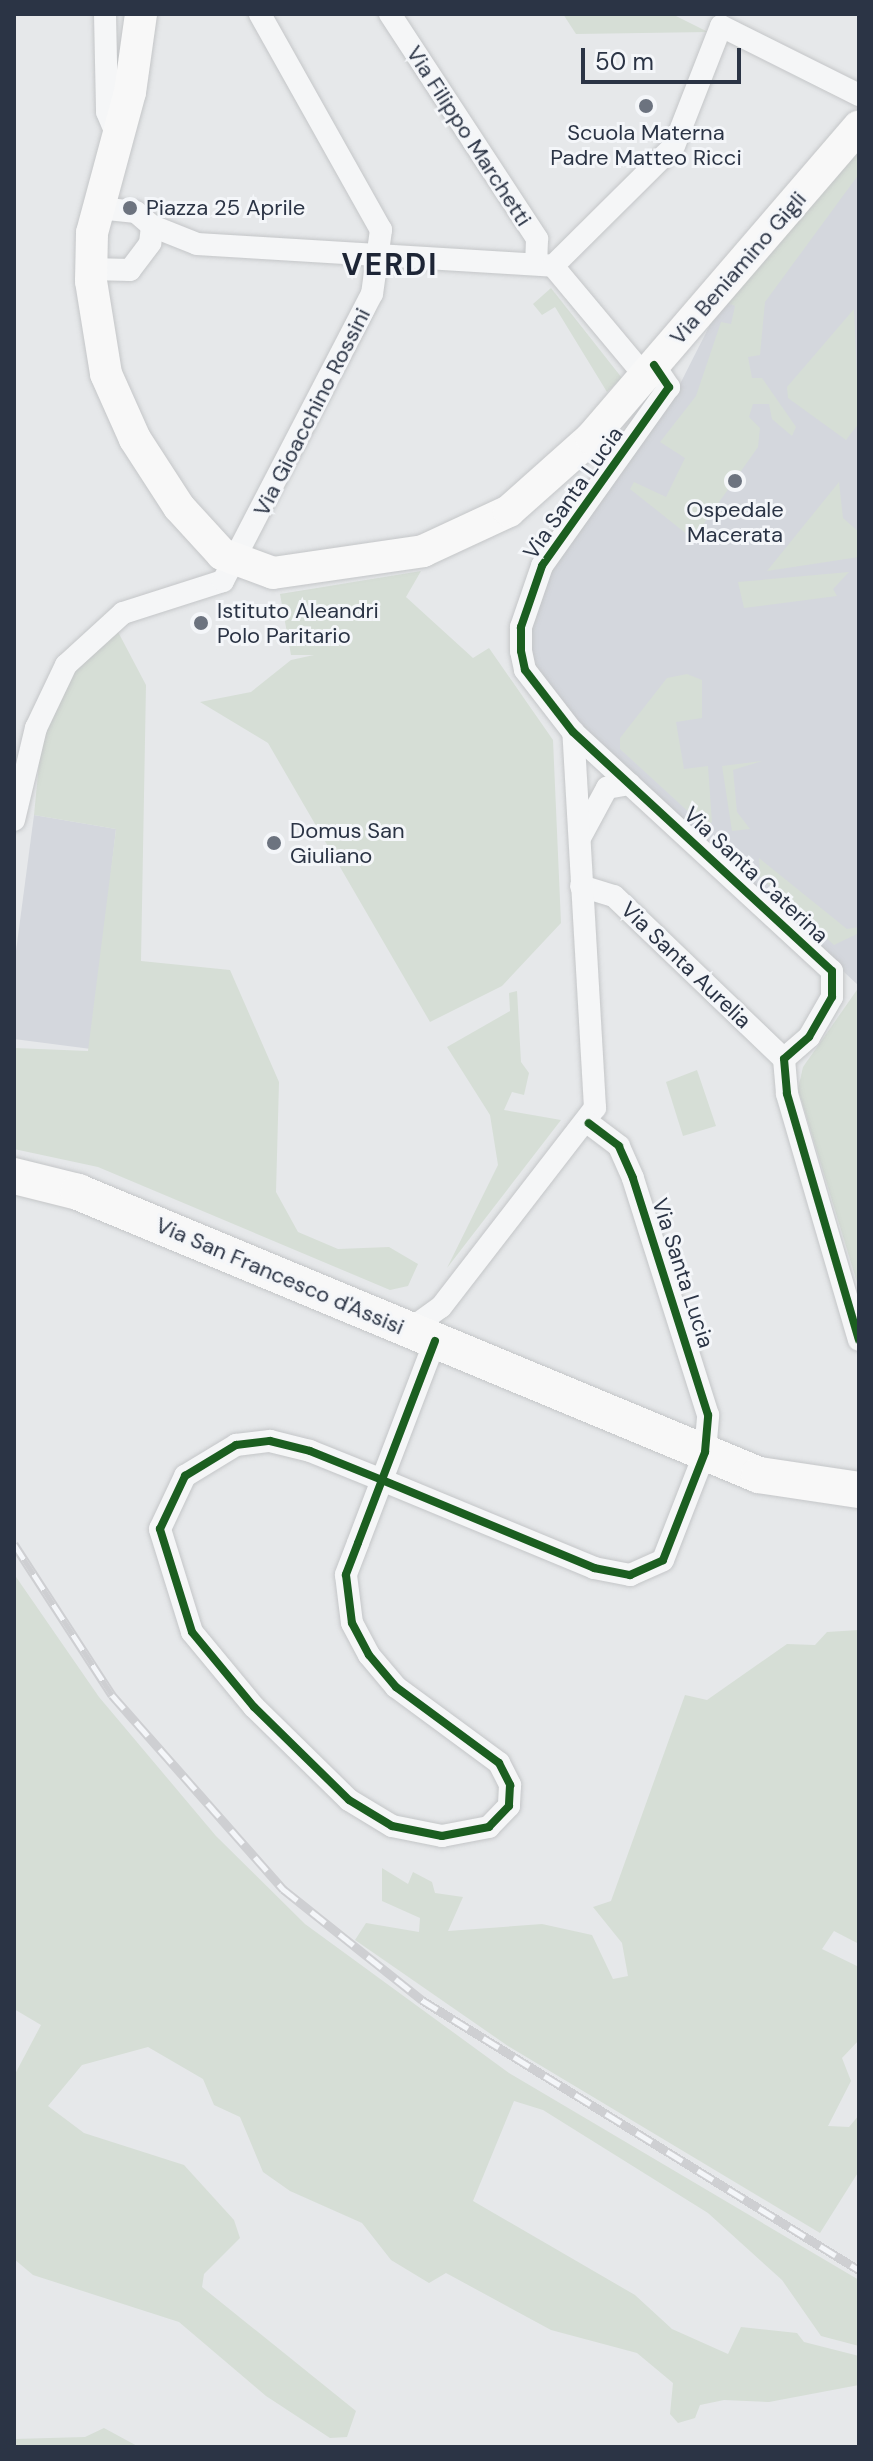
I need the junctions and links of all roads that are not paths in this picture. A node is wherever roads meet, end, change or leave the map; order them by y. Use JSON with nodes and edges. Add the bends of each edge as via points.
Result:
{"nodes":[{"id":1,"x":105,"y":14,"type":"edge"},
{"id":2,"x":141,"y":14,"type":"edge"},
{"id":3,"x":260,"y":14,"type":"edge"},
{"id":4,"x":390,"y":14,"type":"edge"},
{"id":5,"x":859,"y":95,"type":"edge"},
{"id":6,"x":859,"y":126,"type":"edge"},
{"id":7,"x":117,"y":136,"type":"junction"},
{"id":8,"x":98,"y":208,"type":"junction"},
{"id":9,"x":152,"y":226,"type":"junction"},
{"id":10,"x":379,"y":260,"type":"junction"},
{"id":11,"x":545,"y":264,"type":"junction"},
{"id":12,"x":90,"y":269,"type":"junction"},
{"id":13,"x":649,"y":370,"type":"junction"},
{"id":14,"x":235,"y":562,"type":"junction"},
{"id":15,"x":573,"y":732,"type":"junction"},
{"id":16,"x":630,"y":784,"type":"junction"},
{"id":17,"x":14,"y":820,"type":"edge"},
{"id":18,"x":580,"y":840,"type":"junction"},
{"id":19,"x":581,"y":886,"type":"junction"},
{"id":20,"x":784,"y":1059,"type":"junction"},
{"id":21,"x":589,"y":1123,"type":"junction"},
{"id":22,"x":23,"y":1177,"type":"edge"},
{"id":23,"x":422,"y":1335,"type":"junction"},
{"id":24,"x":859,"y":1340,"type":"edge"},
{"id":25,"x":705,"y":1452,"type":"junction"},
{"id":26,"x":382,"y":1480,"type":"junction"},
{"id":27,"x":854,"y":1485,"type":"edge"}],
"edges":[{"from":1,"to":7,"type":"street","via":[[107,112]]},
{"from":2,"to":7,"type":"main road"},
{"from":3,"to":10,"type":"street","name":"Via Gioacchino Rossini","via":[[381,230]]},
{"from":4,"to":11,"type":"street","name":"Via Filippo Marchetti","via":[[537,239]]},
{"from":5,"to":11,"type":"street","via":[[721,26],[674,146],[608,219]]},
{"from":6,"to":13,"type":"main road","name":"Via Beniamino Gigli"},
{"from":7,"to":8,"type":"main road"},
{"from":8,"to":9,"type":"street","via":[[127,208]]},
{"from":8,"to":12,"type":"main road"},
{"from":9,"to":10,"type":"street","via":[[197,244]]},
{"from":9,"to":12,"type":"street","via":[[142,263],[130,270]]},
{"from":10,"to":11,"type":"street"},
{"from":10,"to":14,"type":"street","name":"Via Gioacchino Rossini","via":[[372,294]]},
{"from":11,"to":13,"type":"street"},
{"from":12,"to":14,"type":"main road","name":"Via Beniamino Gigli","via":[[96,323],[117,403],[152,469],[208,542]]},
{"from":13,"to":14,"type":"main road","name":"Via Beniamino Gigli","via":[[559,471],[461,538],[292,575]]},
{"from":13,"to":15,"type":"street","name":"Via Santa Lucia","via":[[669,387],[557,543],[521,627],[525,670]]},
{"from":14,"to":17,"type":"street","via":[[216,585],[123,613],[83,643],[36,728]]},
{"from":15,"to":16,"type":"street","name":"Via Santa Caterina"},
{"from":15,"to":18,"type":"street"},
{"from":16,"to":18,"type":"street","via":[[607,788]]},
{"from":16,"to":20,"type":"street","name":"Via Santa Caterina","via":[[832,971],[832,997],[809,1037]]},
{"from":18,"to":19,"type":"street"},
{"from":19,"to":20,"type":"street","name":"Via Santa Aurelia","via":[[614,896]]},
{"from":19,"to":21,"type":"street","via":[[598,1091]]},
{"from":20,"to":24,"type":"street","via":[[787,1094]]},
{"from":21,"to":23,"type":"street"},
{"from":21,"to":25,"type":"street","name":"Via Santa Lucia","via":[[619,1146],[633,1178],[703,1393]]},
{"from":22,"to":23,"type":"main road","name":"Via San Francesco d'Assisi"},
{"from":23,"to":25,"type":"main road","name":"Via San Francesco d'Assisi"},
{"from":23,"to":26,"type":"street"},
{"from":25,"to":26,"type":"street","via":[[663,1560],[630,1575],[594,1568]]},
{"from":25,"to":27,"type":"main road","name":"Via San Francesco d'Assisi"},
{"from":26,"to":26,"type":"street","via":[[270,1441],[210,1456],[166,1504],[160,1529],[172,1586],[217,1664],[340,1792],[392,1826],[469,1835],[509,1806],[510,1785],[499,1763],[396,1687],[352,1623],[346,1575]]}]}
